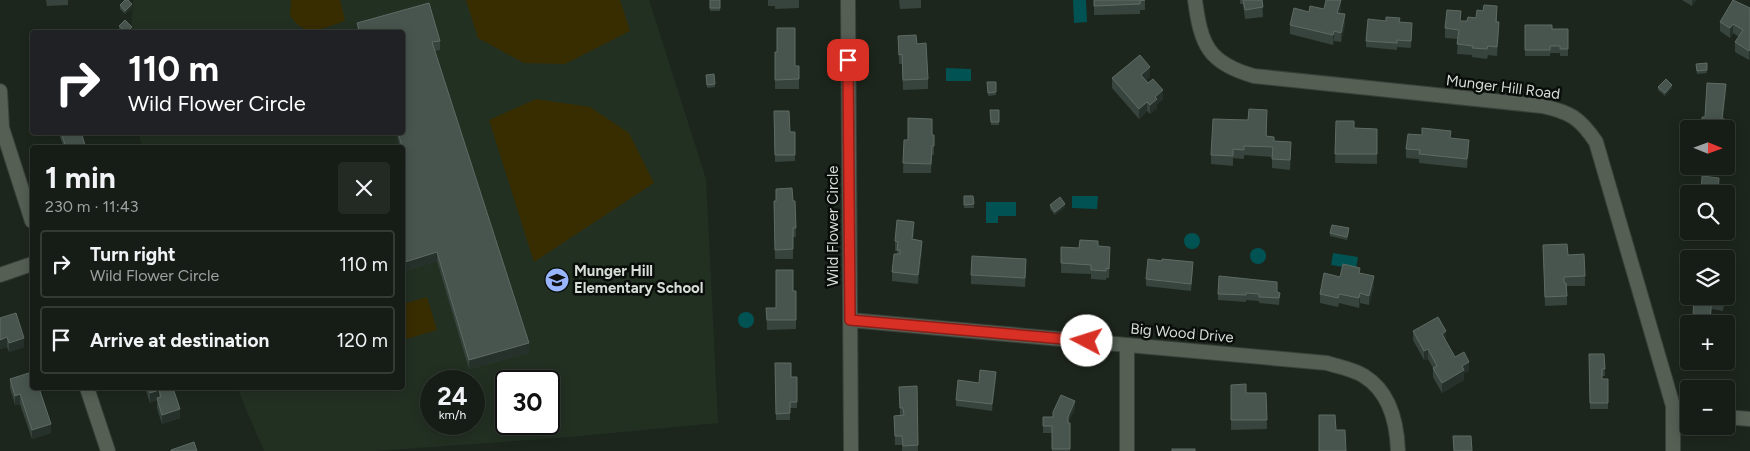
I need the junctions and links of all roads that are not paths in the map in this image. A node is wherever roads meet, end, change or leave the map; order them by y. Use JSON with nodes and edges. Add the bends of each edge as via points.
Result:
{"nodes":[{"id":1,"x":848,"y":0,"type":"edge"},
{"id":2,"x":1195,"y":0,"type":"edge"},
{"id":3,"x":0,"y":91,"type":"edge"},
{"id":4,"x":30,"y":215,"type":"edge"},
{"id":5,"x":30,"y":265,"type":"edge"},
{"id":6,"x":0,"y":275,"type":"edge"},
{"id":7,"x":850,"y":320,"type":"junction"},
{"id":8,"x":1127,"y":344,"type":"junction"},
{"id":9,"x":88,"y":390,"type":"edge"},
{"id":10,"x":1673,"y":406,"type":"junction"},
{"id":11,"x":1680,"y":411,"type":"edge"},
{"id":12,"x":1735,"y":418,"type":"edge"},
{"id":13,"x":1750,"y":419,"type":"edge"},
{"id":14,"x":108,"y":451,"type":"edge"},
{"id":15,"x":851,"y":451,"type":"edge"},
{"id":16,"x":1127,"y":451,"type":"edge"},
{"id":17,"x":1398,"y":451,"type":"edge"},
{"id":18,"x":1673,"y":451,"type":"edge"}],
"edges":[{"from":1,"to":7,"type":"street","name":"Wild Flower Circle"},
{"from":2,"to":10,"type":"street","name":"Munger Hill Road","via":[[1205,45],[1212,55],[1239,72],[1542,106],[1562,110],[1578,118],[1599,150]]},
{"from":3,"to":4,"type":"street","via":[[2,128]]},
{"from":5,"to":6,"type":"street"},
{"from":7,"to":8,"type":"street","name":"Big Wood Drive"},
{"from":7,"to":15,"type":"street","name":"Wild Flower Circle"},
{"from":8,"to":16,"type":"street"},
{"from":8,"to":17,"type":"street","name":"Big Wood Drive","via":[[1305,360],[1346,368],[1364,376],[1388,402],[1395,418]]},
{"from":9,"to":14,"type":"street"},
{"from":10,"to":11,"type":"street"},
{"from":10,"to":18,"type":"street","name":"Munger Hill Road"},
{"from":12,"to":13,"type":"street"}]}
